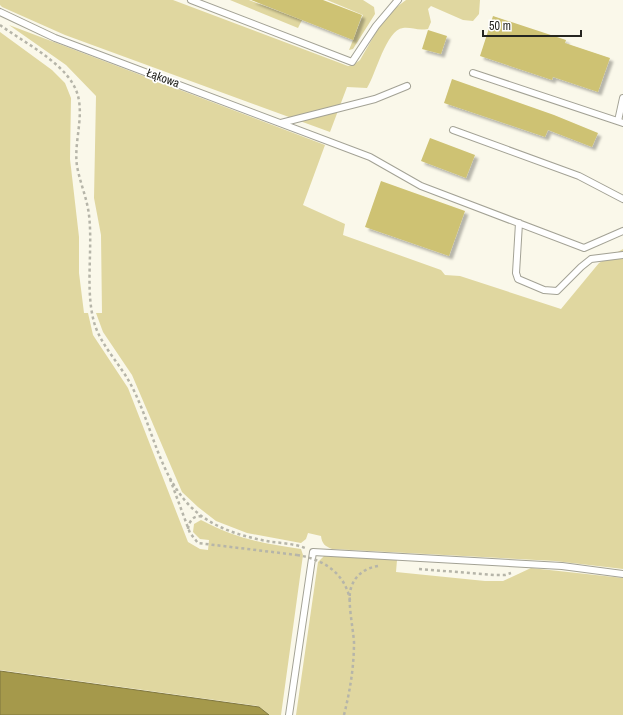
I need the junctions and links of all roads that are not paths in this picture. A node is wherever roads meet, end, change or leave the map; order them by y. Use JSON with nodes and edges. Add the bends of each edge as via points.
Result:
{"nodes":[{"id":1,"x":191,"y":0,"type":"edge"},
{"id":2,"x":398,"y":0,"type":"edge"},
{"id":3,"x":0,"y":12,"type":"edge"},
{"id":4,"x":473,"y":73,"type":"dead end"},
{"id":5,"x":407,"y":86,"type":"dead end"},
{"id":6,"x":623,"y":98,"type":"edge"},
{"id":7,"x":621,"y":122,"type":"edge"},
{"id":8,"x":281,"y":123,"type":"junction"},
{"id":9,"x":453,"y":130,"type":"dead end"},
{"id":10,"x":623,"y":199,"type":"edge"},
{"id":11,"x":519,"y":223,"type":"junction"},
{"id":12,"x":623,"y":231,"type":"edge"},
{"id":13,"x":623,"y":255,"type":"edge"},
{"id":14,"x":623,"y":574,"type":"edge"},
{"id":15,"x":289,"y":715,"type":"edge"}],
"edges":[{"from":1,"to":2,"type":"lane","via":[[352,62],[376,26]]},
{"from":3,"to":8,"type":"lane","name":"Łąkowa","via":[[55,38]]},
{"from":4,"to":7,"type":"lane"},
{"from":5,"to":8,"type":"lane","via":[[375,99]]},
{"from":6,"to":7,"type":"lane"},
{"from":8,"to":11,"type":"lane","name":"Łąkowa","via":[[384,163],[421,186]]},
{"from":9,"to":10,"type":"lane","via":[[579,176]]},
{"from":11,"to":12,"type":"lane","name":"Łąkowa","via":[[584,248]]},
{"from":11,"to":13,"type":"lane","via":[[516,273],[518,279],[544,290],[557,291],[591,259]]},
{"from":14,"to":15,"type":"lane","via":[[562,566],[312,552]]}]}
